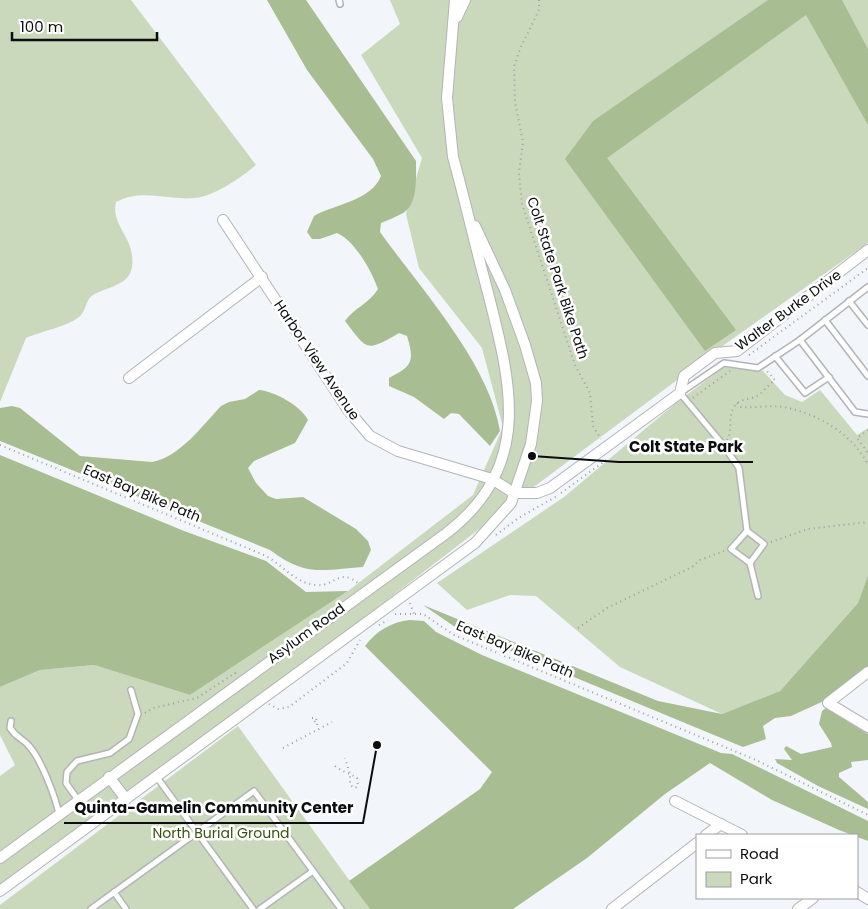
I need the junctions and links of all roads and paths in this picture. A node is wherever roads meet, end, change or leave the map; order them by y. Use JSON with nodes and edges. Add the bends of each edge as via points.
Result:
{"nodes":[{"id":1,"x":455,"y":0,"type":"edge"},
{"id":2,"x":465,"y":0,"type":"edge"},
{"id":3,"x":539,"y":0,"type":"edge"},
{"id":4,"x":454,"y":25,"type":"junction"},
{"id":5,"x":462,"y":190,"type":"junction"},
{"id":6,"x":223,"y":220,"type":"dead end"},
{"id":7,"x":868,"y":250,"type":"edge"},
{"id":8,"x":868,"y":268,"type":"edge"},
{"id":9,"x":262,"y":277,"type":"junction"},
{"id":10,"x":868,"y":287,"type":"edge"},
{"id":11,"x":850,"y":301,"type":"junction"},
{"id":12,"x":825,"y":320,"type":"junction"},
{"id":13,"x":868,"y":325,"type":"edge"},
{"id":14,"x":800,"y":340,"type":"junction"},
{"id":15,"x":775,"y":356,"type":"junction"},
{"id":16,"x":736,"y":365,"type":"junction"},
{"id":17,"x":759,"y":374,"type":"dead end"},
{"id":18,"x":868,"y":376,"type":"edge"},
{"id":19,"x":829,"y":377,"type":"junction"},
{"id":20,"x":129,"y":378,"type":"dead end"},
{"id":21,"x":680,"y":393,"type":"junction"},
{"id":22,"x":688,"y":402,"type":"junction"},
{"id":23,"x":737,"y":404,"type":"junction"},
{"id":24,"x":868,"y":414,"type":"edge"},
{"id":25,"x":868,"y":430,"type":"edge"},
{"id":26,"x":0,"y":445,"type":"edge"},
{"id":27,"x":606,"y":446,"type":"junction"},
{"id":28,"x":724,"y":446,"type":"junction"},
{"id":29,"x":868,"y":453,"type":"edge"},
{"id":30,"x":868,"y":465,"type":"edge"},
{"id":31,"x":492,"y":479,"type":"junction"},
{"id":32,"x":514,"y":492,"type":"junction"},
{"id":33,"x":552,"y":500,"type":"dead end"},
{"id":34,"x":868,"y":522,"type":"edge"},
{"id":35,"x":747,"y":531,"type":"junction"},
{"id":36,"x":764,"y":544,"type":"junction"},
{"id":37,"x":731,"y":549,"type":"junction"},
{"id":38,"x":750,"y":563,"type":"junction"},
{"id":39,"x":366,"y":590,"type":"junction"},
{"id":40,"x":758,"y":596,"type":"dead end"},
{"id":41,"x":410,"y":603,"type":"dead end"},
{"id":42,"x":385,"y":608,"type":"junction"},
{"id":43,"x":414,"y":614,"type":"junction"},
{"id":44,"x":578,"y":628,"type":"dead end"},
{"id":45,"x":868,"y":672,"type":"edge"},
{"id":46,"x":131,"y":690,"type":"dead end"},
{"id":47,"x":11,"y":721,"type":"dead end"},
{"id":48,"x":315,"y":722,"type":"dead end"},
{"id":49,"x":332,"y":722,"type":"dead end"},
{"id":50,"x":868,"y":727,"type":"edge"},
{"id":51,"x":318,"y":729,"type":"junction"},
{"id":52,"x":283,"y":748,"type":"dead end"},
{"id":53,"x":344,"y":758,"type":"dead end"},
{"id":54,"x":335,"y":766,"type":"dead end"},
{"id":55,"x":350,"y":775,"type":"junction"},
{"id":56,"x":156,"y":776,"type":"junction"},
{"id":57,"x":109,"y":777,"type":"junction"},
{"id":58,"x":126,"y":799,"type":"junction"},
{"id":59,"x":78,"y":800,"type":"junction"},
{"id":60,"x":675,"y":801,"type":"dead end"},
{"id":61,"x":59,"y":814,"type":"junction"},
{"id":62,"x":868,"y":815,"type":"edge"},
{"id":63,"x":721,"y":824,"type":"junction"},
{"id":64,"x":198,"y":832,"type":"junction"},
{"id":65,"x":707,"y":834,"type":"edge"},
{"id":66,"x":740,"y":834,"type":"edge"},
{"id":67,"x":696,"y":843,"type":"edge"},
{"id":68,"x":0,"y":858,"type":"edge"},
{"id":69,"x":313,"y":871,"type":"junction"},
{"id":70,"x":0,"y":891,"type":"edge"},
{"id":71,"x":114,"y":892,"type":"junction"},
{"id":72,"x":812,"y":899,"type":"edge"},
{"id":73,"x":91,"y":909,"type":"edge"},
{"id":74,"x":126,"y":909,"type":"edge"},
{"id":75,"x":253,"y":909,"type":"edge"},
{"id":76,"x":260,"y":909,"type":"edge"},
{"id":77,"x":341,"y":909,"type":"edge"},
{"id":78,"x":612,"y":909,"type":"edge"},
{"id":79,"x":798,"y":909,"type":"edge"}],
"edges":[{"from":1,"to":4,"type":"street"},
{"from":2,"to":4,"type":"street"},
{"from":3,"to":27,"type":"path","name":"Colt State Park Bike Path","via":[[539,10],[514,67],[515,102],[522,142],[519,173],[522,204],[575,365],[590,393],[593,426]]},
{"from":4,"to":5,"type":"street","via":[[446,98],[447,119],[452,156]]},
{"from":5,"to":31,"type":"street","name":"Asylum Road","via":[[509,384],[509,431]]},
{"from":5,"to":32,"type":"street","name":"Asylum Road","via":[[514,314],[536,383],[534,435]]},
{"from":6,"to":9,"type":"street","name":"Harbor View Avenue"},
{"from":7,"to":21,"type":"street","name":"Walter Burke Drive","via":[[737,351],[716,353],[684,376]]},
{"from":8,"to":16,"type":"path"},
{"from":9,"to":20,"type":"street"},
{"from":9,"to":31,"type":"street","name":"Harbor View Avenue","via":[[348,410],[370,436],[425,461]]},
{"from":10,"to":11,"type":"lane"},
{"from":11,"to":12,"type":"lane"},
{"from":11,"to":13,"type":"lane"},
{"from":12,"to":14,"type":"lane"},
{"from":12,"to":18,"type":"lane"},
{"from":14,"to":15,"type":"lane"},
{"from":14,"to":19,"type":"lane"},
{"from":15,"to":16,"type":"lane","via":[[758,368]]},
{"from":15,"to":19,"type":"lane","via":[[806,393]]},
{"from":16,"to":21,"type":"lane","via":[[724,363]]},
{"from":16,"to":22,"type":"path"},
{"from":17,"to":23,"type":"path","via":[[766,369],[775,380],[758,396],[743,398]]},
{"from":19,"to":24,"type":"lane","via":[[856,412]]},
{"from":21,"to":22,"type":"lane"},
{"from":21,"to":27,"type":"street","name":"Walter Burke Drive"},
{"from":22,"to":28,"type":"lane"},
{"from":23,"to":28,"type":"path","via":[[730,421],[731,434]]},
{"from":23,"to":30,"type":"path","via":[[740,408],[783,407],[812,415],[845,436]]},
{"from":25,"to":29,"type":"path","via":[[857,438]]},
{"from":26,"to":39,"type":"path","name":"East Bay Bike Path","via":[[264,555],[300,581],[323,585],[343,576]]},
{"from":27,"to":32,"type":"street","name":"Walter Burke Drive","via":[[544,491]]},
{"from":27,"to":33,"type":"path","via":[[611,456]]},
{"from":28,"to":35,"type":"lane","via":[[739,468],[742,479]]},
{"from":31,"to":32,"type":"street","name":"Harbor View Avenue"},
{"from":31,"to":39,"type":"street","name":"Asylum Road","via":[[478,503],[457,524]]},
{"from":32,"to":42,"type":"street","name":"Asylum Road","via":[[511,503],[475,543]]},
{"from":34,"to":36,"type":"path","via":[[808,529]]},
{"from":35,"to":36,"type":"lane"},
{"from":35,"to":37,"type":"lane"},
{"from":36,"to":38,"type":"lane"},
{"from":37,"to":38,"type":"lane"},
{"from":37,"to":44,"type":"path","via":[[700,560],[684,571],[606,608]]},
{"from":38,"to":40,"type":"lane"},
{"from":39,"to":57,"type":"street","name":"Asylum Road"},
{"from":41,"to":43,"type":"path"},
{"from":42,"to":43,"type":"path","name":"East Bay Bike Path","via":[[399,615]]},
{"from":42,"to":56,"type":"street","name":"Asylum Road"},
{"from":43,"to":62,"type":"path","name":"East Bay Bike Path","via":[[429,617],[454,635],[756,760]]},
{"from":45,"to":50,"type":"street","via":[[828,703]]},
{"from":46,"to":59,"type":"lane","via":[[138,714],[129,739],[110,753],[77,761],[67,772],[66,784]]},
{"from":47,"to":61,"type":"lane","via":[[10,728],[16,738],[29,745],[33,752],[56,798]]},
{"from":48,"to":51,"type":"path"},
{"from":49,"to":51,"type":"path"},
{"from":51,"to":52,"type":"path"},
{"from":53,"to":55,"type":"path"},
{"from":54,"to":55,"type":"path"},
{"from":55,"to":55,"type":"path","via":[[350,785],[355,788],[359,782]]},
{"from":56,"to":58,"type":"street","name":"Asylum Road"},
{"from":56,"to":64,"type":"lane"},
{"from":57,"to":58,"type":"street"},
{"from":57,"to":59,"type":"street","name":"Asylum Road"},
{"from":58,"to":70,"type":"street","name":"Asylum Road"},
{"from":59,"to":61,"type":"street","name":"Asylum Road"},
{"from":60,"to":63,"type":"street"},
{"from":61,"to":68,"type":"street","name":"Asylum Road"},
{"from":63,"to":65,"type":"street"},
{"from":63,"to":66,"type":"street"},
{"from":64,"to":69,"type":"lane","via":[[254,790]]},
{"from":64,"to":71,"type":"lane"},
{"from":64,"to":75,"type":"lane"},
{"from":67,"to":78,"type":"street"},
{"from":69,"to":76,"type":"lane"},
{"from":69,"to":77,"type":"lane"},
{"from":71,"to":73,"type":"lane"},
{"from":71,"to":74,"type":"lane"},
{"from":72,"to":79,"type":"street"}]}
